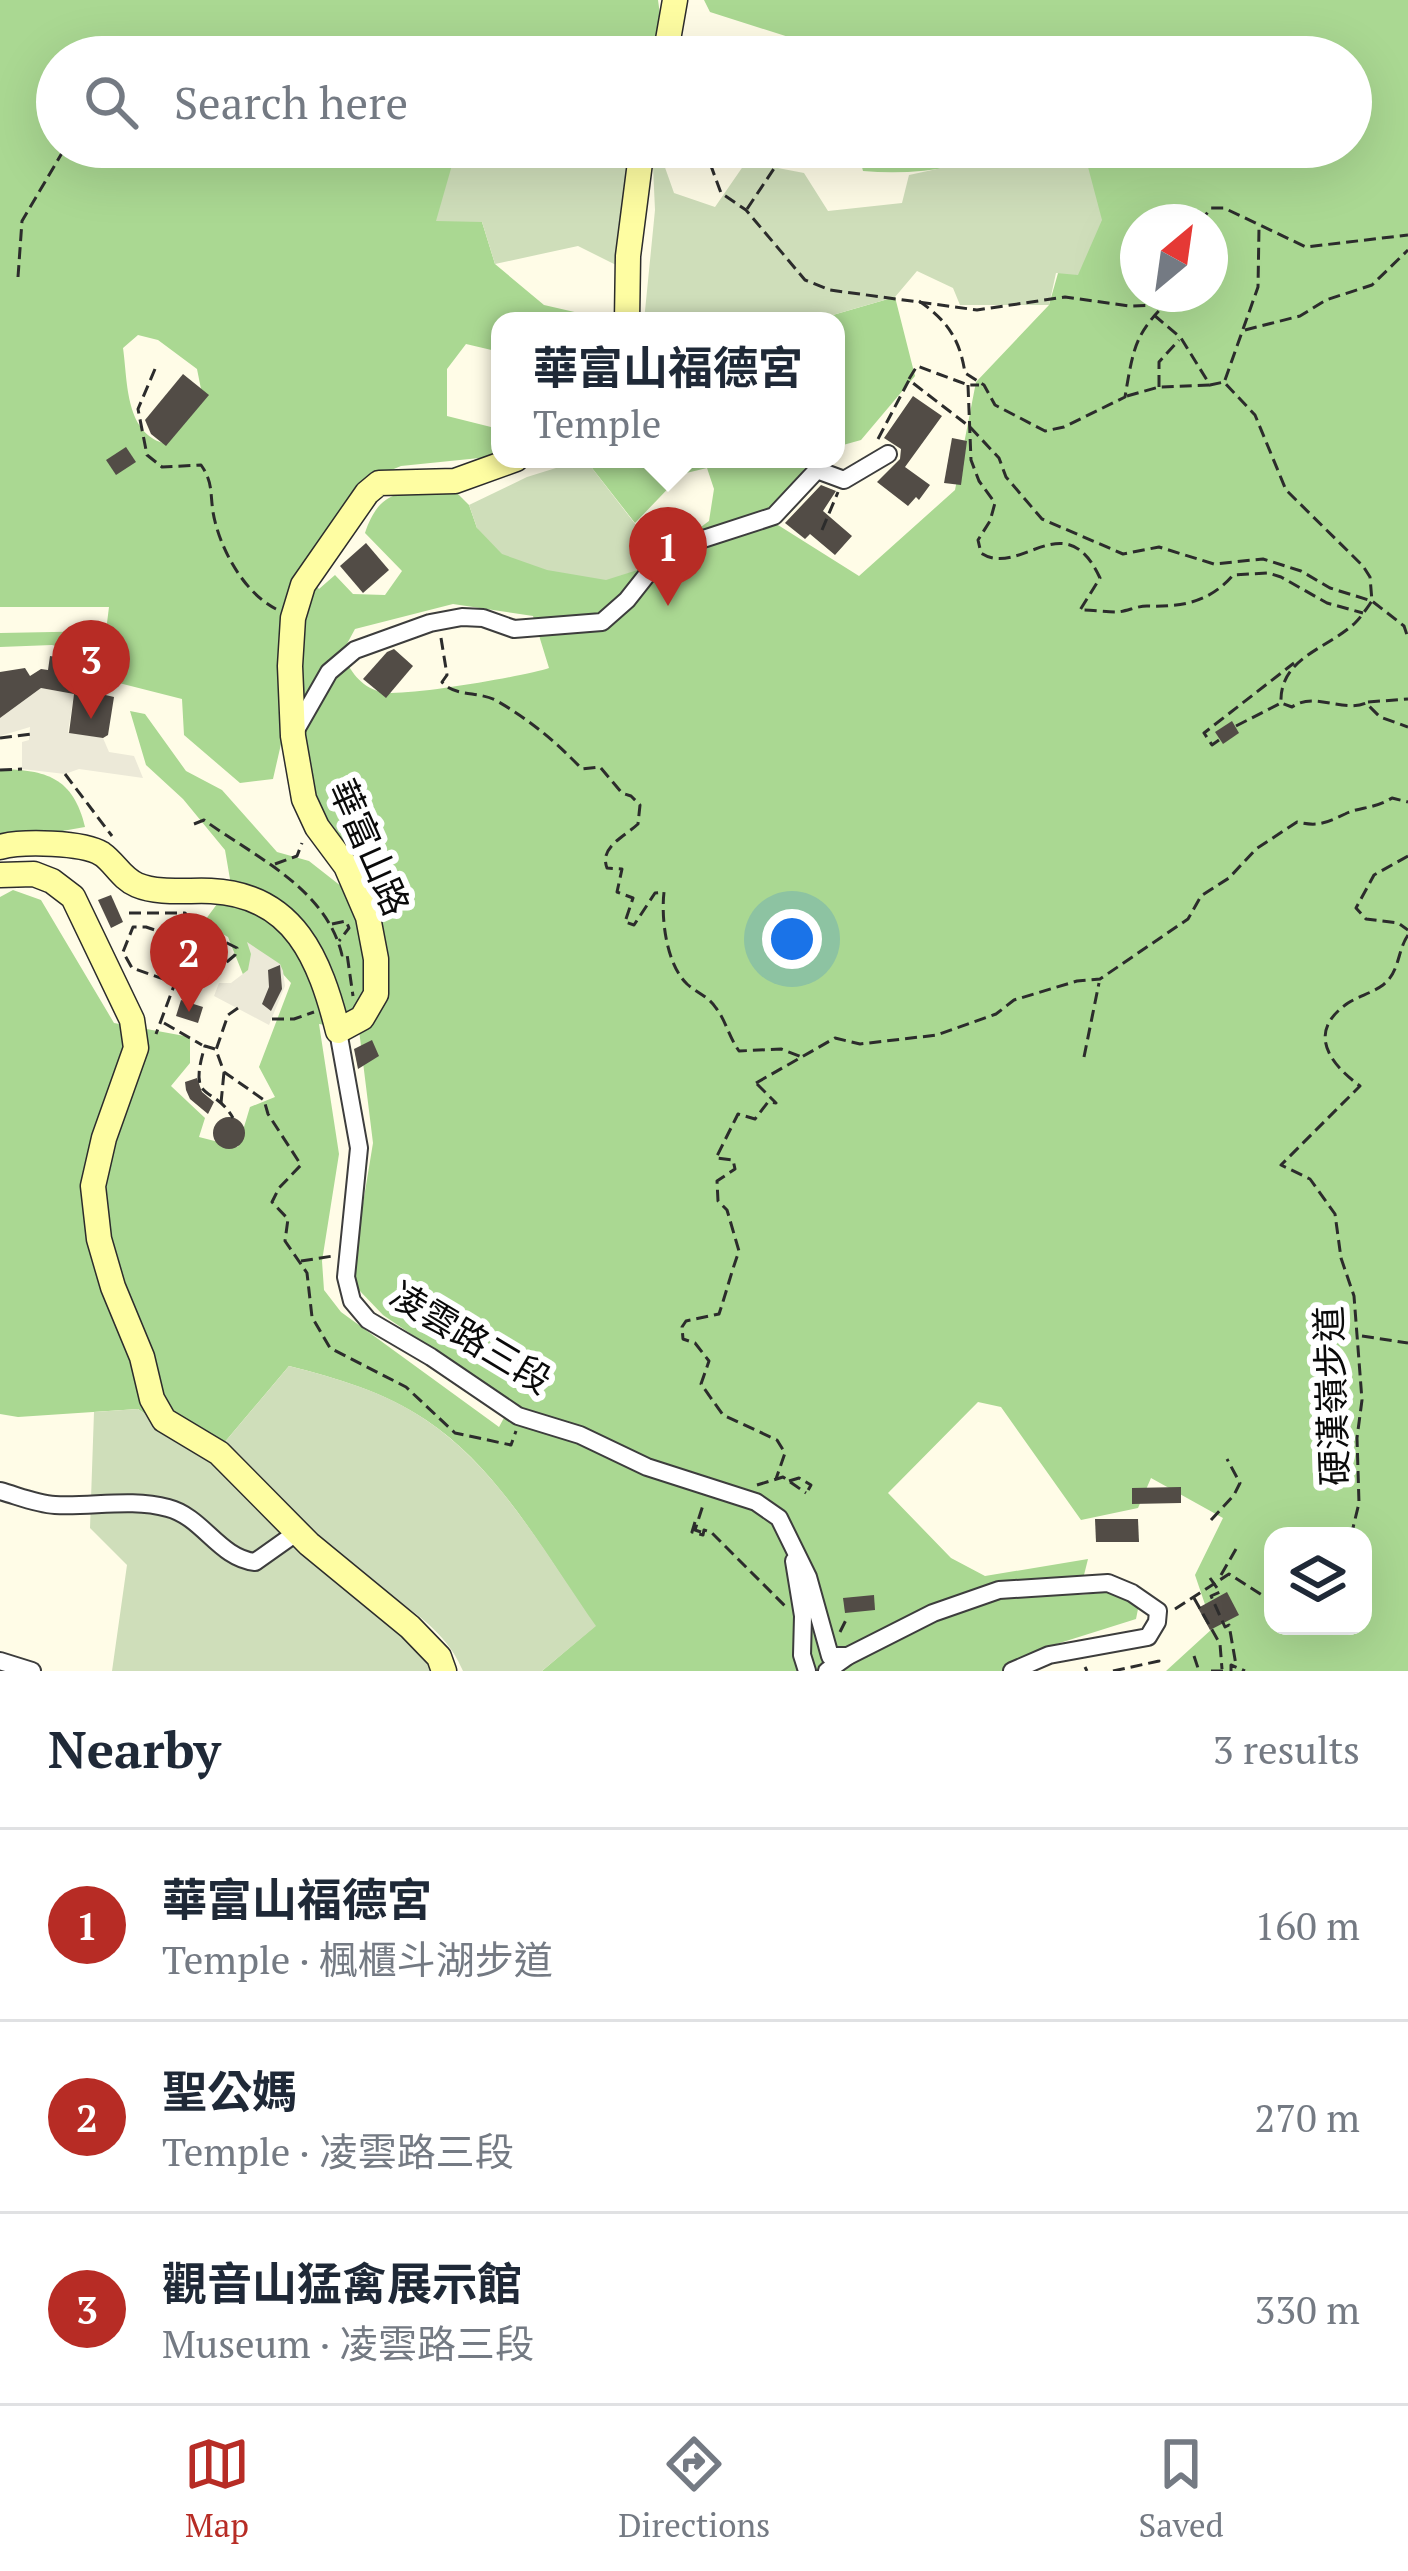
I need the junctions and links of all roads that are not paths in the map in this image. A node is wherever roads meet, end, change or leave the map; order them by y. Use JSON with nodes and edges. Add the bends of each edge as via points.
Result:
{"nodes":[{"id":1,"x":675,"y":0,"type":"edge"},
{"id":2,"x":669,"y":36,"type":"edge"},
{"id":3,"x":639,"y":168,"type":"edge"},
{"id":4,"x":628,"y":312,"type":"edge"},
{"id":5,"x":888,"y":454,"type":"road end"},
{"id":6,"x":492,"y":468,"type":"edge"},
{"id":7,"x":293,"y":736,"type":"junction"},
{"id":8,"x":0,"y":847,"type":"edge"},
{"id":9,"x":0,"y":874,"type":"edge"},
{"id":10,"x":331,"y":1016,"type":"junction"},
{"id":11,"x":0,"y":1491,"type":"edge"},
{"id":12,"x":296,"y":1532,"type":"junction"},
{"id":13,"x":792,"y":1548,"type":"junction"},
{"id":14,"x":848,"y":1656,"type":"junction"},
{"id":15,"x":0,"y":1661,"type":"edge"},
{"id":16,"x":32,"y":1671,"type":"edge"},
{"id":17,"x":444,"y":1671,"type":"edge"},
{"id":18,"x":807,"y":1671,"type":"edge"},
{"id":19,"x":827,"y":1671,"type":"edge"},
{"id":20,"x":1012,"y":1671,"type":"edge"}],
"edges":[{"from":1,"to":2,"type":"street"},
{"from":3,"to":4,"type":"street"},
{"from":5,"to":7,"type":"street","via":[[844,480],[817,470],[774,516],[656,562],[602,622],[514,629],[462,617],[340,658]]},
{"from":6,"to":7,"type":"street","name":"華富山路","via":[[455,482],[379,483],[367,493],[303,585],[293,618]]},
{"from":7,"to":10,"type":"street","name":"華富山路","via":[[304,799],[346,866],[373,934],[376,994],[362,1018]]},
{"from":8,"to":10,"type":"street","name":"凌雲路三段","via":[[101,854],[140,887],[254,898],[308,946]]},
{"from":9,"to":12,"type":"street","via":[[34,874],[73,897],[133,1020],[136,1048],[93,1186],[112,1287],[152,1399],[164,1420],[219,1453]]},
{"from":10,"to":13,"type":"street","name":"凌雲路三段","via":[[359,1148],[346,1277],[368,1320],[518,1415],[756,1502],[779,1518]]},
{"from":11,"to":12,"type":"street","via":[[52,1505],[170,1508],[254,1562]]},
{"from":12,"to":17,"type":"street","via":[[410,1627]]},
{"from":13,"to":14,"type":"street","name":"凌雲路三段","via":[[830,1656]]},
{"from":13,"to":18,"type":"street","name":"凌雲路三段"},
{"from":14,"to":19,"type":"street"},
{"from":14,"to":20,"type":"street","via":[[999,1591],[1108,1583],[1158,1611],[1148,1637],[1048,1655]]},
{"from":15,"to":16,"type":"street"}]}
